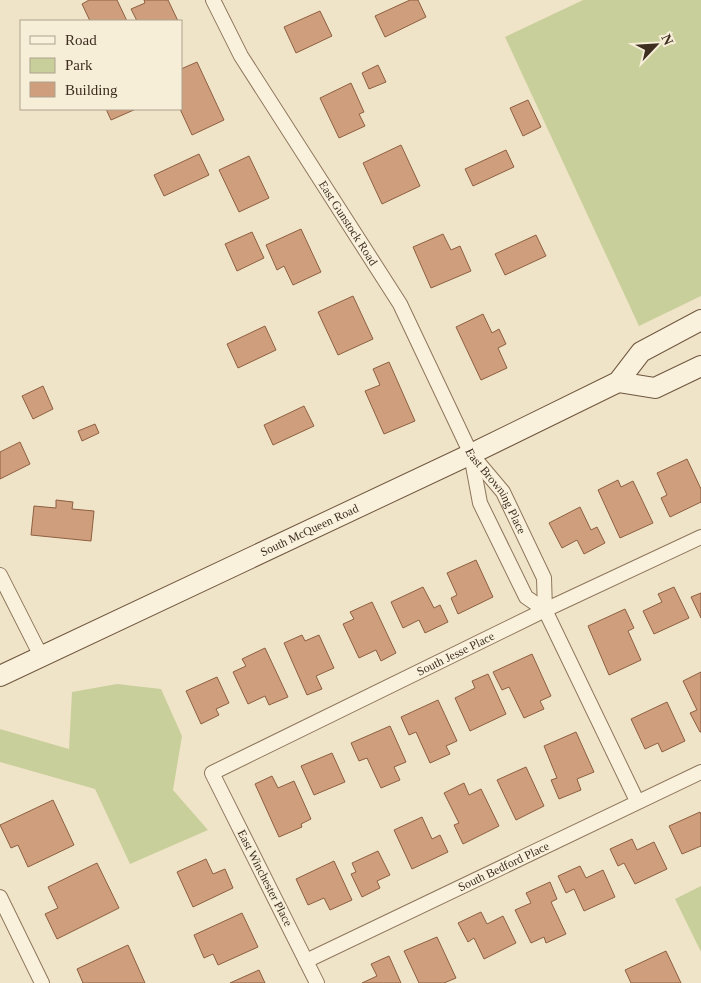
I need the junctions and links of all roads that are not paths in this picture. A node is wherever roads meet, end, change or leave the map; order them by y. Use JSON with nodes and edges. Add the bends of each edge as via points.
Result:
{"nodes":[{"id":1,"x":213,"y":0,"type":"edge"},
{"id":2,"x":701,"y":320,"type":"edge"},
{"id":3,"x":701,"y":366,"type":"edge"},
{"id":4,"x":618,"y":382,"type":"junction"},
{"id":5,"x":471,"y":454,"type":"junction"},
{"id":6,"x":701,"y":537,"type":"edge"},
{"id":7,"x":0,"y":575,"type":"edge"},
{"id":8,"x":545,"y":610,"type":"junction"},
{"id":9,"x":41,"y":656,"type":"junction"},
{"id":10,"x":0,"y":676,"type":"edge"},
{"id":11,"x":701,"y":772,"type":"edge"},
{"id":12,"x":212,"y":773,"type":"joint"},
{"id":13,"x":637,"y":801,"type":"junction"},
{"id":14,"x":0,"y":897,"type":"edge"},
{"id":15,"x":306,"y":961,"type":"junction"},
{"id":16,"x":42,"y":983,"type":"edge"},
{"id":17,"x":317,"y":983,"type":"edge"}],
"edges":[{"from":1,"to":5,"type":"street","name":"East Gunstock Road","via":[[241,56],[400,304]]},
{"from":2,"to":4,"type":"main road","name":"South McQueen Road","via":[[641,352]]},
{"from":3,"to":4,"type":"main road","via":[[655,388]]},
{"from":4,"to":5,"type":"main road","name":"South McQueen Road"},
{"from":5,"to":8,"type":"street","name":"East Browning Place","via":[[503,492],[544,578]]},
{"from":5,"to":8,"type":"street","name":"East Browning Place","via":[[480,503],[526,597]]},
{"from":5,"to":9,"type":"main road","name":"South McQueen Road"},
{"from":6,"to":8,"type":"street","name":"South Jesse Place"},
{"from":7,"to":9,"type":"street"},
{"from":8,"to":12,"type":"street","name":"South Jesse Place"},
{"from":8,"to":13,"type":"street","name":"East Browning Place"},
{"from":9,"to":10,"type":"main road","name":"South McQueen Road"},
{"from":11,"to":13,"type":"street","name":"South Bedford Place"},
{"from":12,"to":15,"type":"street","name":"East Winchester Place"},
{"from":13,"to":15,"type":"street","name":"South Bedford Place"},
{"from":14,"to":16,"type":"street"},
{"from":15,"to":17,"type":"street","name":"East Winchester Place"}]}
